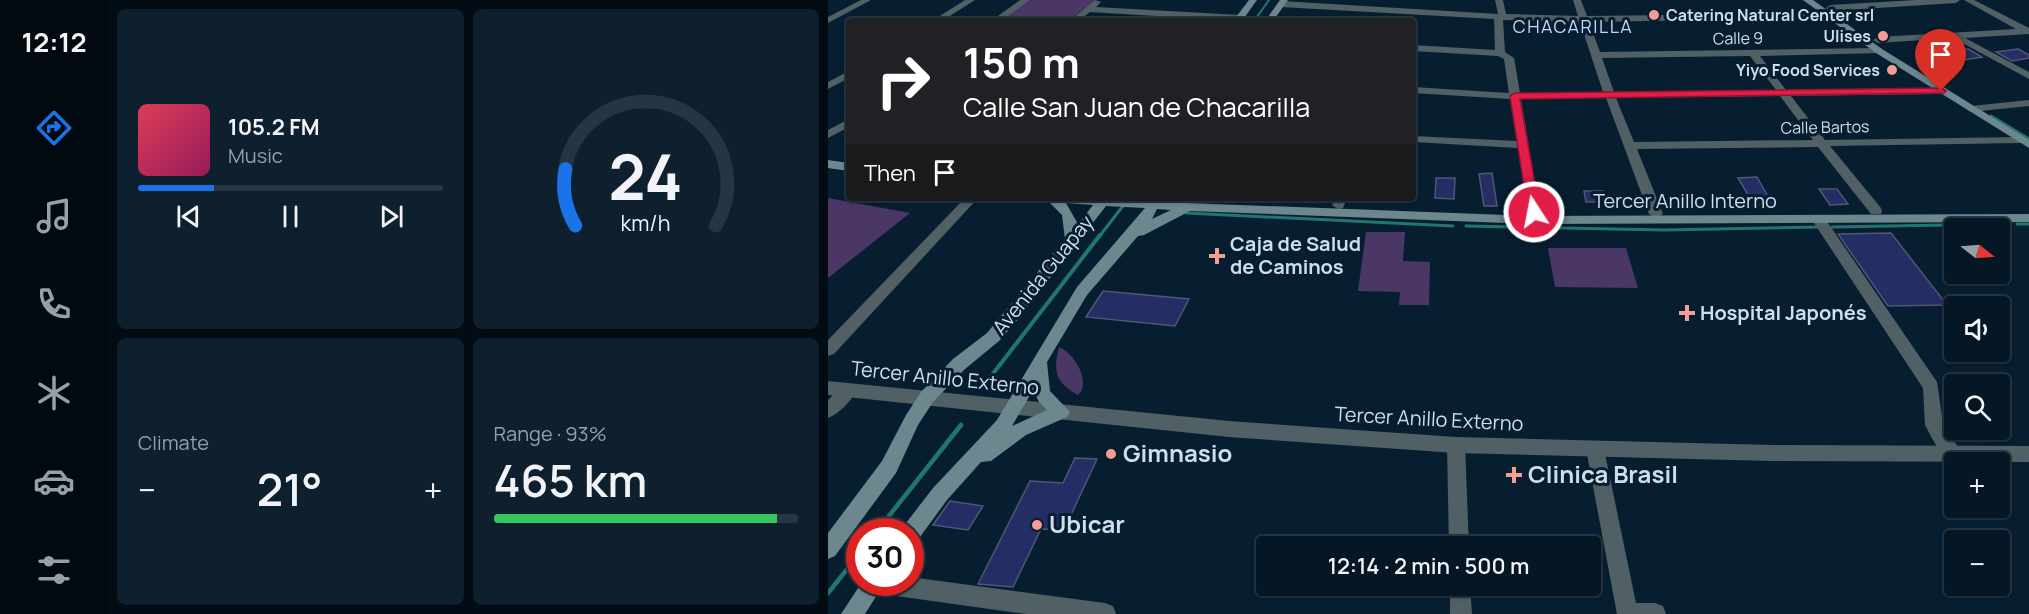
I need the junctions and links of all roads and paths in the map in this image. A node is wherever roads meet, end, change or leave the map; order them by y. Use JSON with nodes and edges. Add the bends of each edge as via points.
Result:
{"nodes":[{"id":1,"x":867,"y":0,"type":"edge"},
{"id":2,"x":971,"y":0,"type":"edge"},
{"id":3,"x":1026,"y":0,"type":"edge"},
{"id":4,"x":1099,"y":0,"type":"edge"},
{"id":5,"x":1253,"y":0,"type":"edge"},
{"id":6,"x":1499,"y":0,"type":"edge"},
{"id":7,"x":1577,"y":0,"type":"edge"},
{"id":8,"x":1807,"y":0,"type":"edge"},
{"id":9,"x":1819,"y":0,"type":"edge"},
{"id":10,"x":1956,"y":0,"type":"edge"},
{"id":11,"x":1968,"y":0,"type":"edge"},
{"id":12,"x":1282,"y":2,"type":"edge"},
{"id":13,"x":1089,"y":9,"type":"junction"},
{"id":14,"x":1829,"y":11,"type":"junction"},
{"id":15,"x":1501,"y":17,"type":"junction"},
{"id":16,"x":941,"y":18,"type":"edge"},
{"id":17,"x":999,"y":18,"type":"edge"},
{"id":18,"x":1077,"y":18,"type":"edge"},
{"id":19,"x":1223,"y":18,"type":"edge"},
{"id":20,"x":1239,"y":18,"type":"edge"},
{"id":21,"x":1271,"y":18,"type":"edge"},
{"id":22,"x":1584,"y":19,"type":"junction"},
{"id":23,"x":828,"y":20,"type":"edge"},
{"id":24,"x":2028,"y":31,"type":"edge"},
{"id":25,"x":1954,"y":35,"type":"junction"},
{"id":26,"x":1878,"y":45,"type":"junction"},
{"id":27,"x":1416,"y":48,"type":"edge"},
{"id":28,"x":1753,"y":52,"type":"junction"},
{"id":29,"x":1500,"y":53,"type":"junction"},
{"id":30,"x":1597,"y":55,"type":"junction"},
{"id":31,"x":846,"y":76,"type":"edge"},
{"id":32,"x":2029,"y":76,"type":"edge"},
{"id":33,"x":828,"y":86,"type":"edge"},
{"id":34,"x":1416,"y":90,"type":"edge"},
{"id":35,"x":1941,"y":91,"type":"junction"},
{"id":36,"x":1784,"y":94,"type":"junction"},
{"id":37,"x":1515,"y":96,"type":"junction"},
{"id":38,"x":1610,"y":96,"type":"junction"},
{"id":39,"x":2029,"y":103,"type":"edge"},
{"id":40,"x":1985,"y":107,"type":"junction"},
{"id":41,"x":1971,"y":109,"type":"junction"},
{"id":42,"x":846,"y":124,"type":"edge"},
{"id":43,"x":828,"y":135,"type":"edge"},
{"id":44,"x":1416,"y":139,"type":"edge"},
{"id":45,"x":2026,"y":139,"type":"edge"},
{"id":46,"x":1822,"y":144,"type":"junction"},
{"id":47,"x":1522,"y":145,"type":"junction"},
{"id":48,"x":1630,"y":146,"type":"junction"},
{"id":49,"x":828,"y":164,"type":"edge"},
{"id":50,"x":846,"y":167,"type":"edge"},
{"id":51,"x":969,"y":201,"type":"edge"},
{"id":52,"x":1057,"y":201,"type":"edge"},
{"id":53,"x":1106,"y":201,"type":"edge"},
{"id":54,"x":1152,"y":201,"type":"edge"},
{"id":55,"x":1218,"y":202,"type":"edge"},
{"id":56,"x":1340,"y":202,"type":"edge"},
{"id":57,"x":1192,"y":207,"type":"junction"},
{"id":58,"x":2029,"y":208,"type":"edge"},
{"id":59,"x":1444,"y":209,"type":"junction"},
{"id":60,"x":1930,"y":210,"type":"junction"},
{"id":61,"x":1876,"y":211,"type":"junction"},
{"id":62,"x":1534,"y":212,"type":"junction"},
{"id":63,"x":1662,"y":214,"type":"junction"},
{"id":64,"x":1371,"y":215,"type":"junction"},
{"id":65,"x":1415,"y":217,"type":"junction"},
{"id":66,"x":2029,"y":218,"type":"edge"},
{"id":67,"x":1693,"y":220,"type":"junction"},
{"id":68,"x":1820,"y":220,"type":"junction"},
{"id":69,"x":1129,"y":238,"type":"junction"},
{"id":70,"x":1072,"y":239,"type":"junction"},
{"id":71,"x":828,"y":350,"type":"edge"},
{"id":72,"x":1041,"y":359,"type":"junction"},
{"id":73,"x":828,"y":388,"type":"edge"},
{"id":74,"x":848,"y":391,"type":"junction"},
{"id":75,"x":927,"y":397,"type":"junction"},
{"id":76,"x":1015,"y":406,"type":"junction"},
{"id":77,"x":828,"y":411,"type":"edge"},
{"id":78,"x":1060,"y":412,"type":"junction"},
{"id":79,"x":1456,"y":446,"type":"junction"},
{"id":80,"x":1594,"y":449,"type":"junction"},
{"id":81,"x":1944,"y":452,"type":"edge"},
{"id":82,"x":1952,"y":452,"type":"edge"},
{"id":83,"x":2010,"y":454,"type":"edge"},
{"id":84,"x":2029,"y":454,"type":"edge"},
{"id":85,"x":965,"y":468,"type":"junction"},
{"id":86,"x":922,"y":518,"type":"edge"},
{"id":87,"x":1459,"y":536,"type":"edge"},
{"id":88,"x":828,"y":549,"type":"edge"},
{"id":89,"x":924,"y":589,"type":"edge"},
{"id":90,"x":865,"y":596,"type":"edge"},
{"id":91,"x":1460,"y":596,"type":"edge"},
{"id":92,"x":1628,"y":613,"type":"edge"},
{"id":93,"x":852,"y":614,"type":"edge"},
{"id":94,"x":1105,"y":614,"type":"edge"},
{"id":95,"x":1461,"y":614,"type":"edge"},
{"id":96,"x":1655,"y":614,"type":"edge"}],
"edges":[{"from":1,"to":23,"type":"street"},
{"from":2,"to":16,"type":"street"},
{"from":3,"to":17,"type":"street"},
{"from":4,"to":13,"type":"street"},
{"from":5,"to":20,"type":"main road"},
{"from":6,"to":15,"type":"street"},
{"from":7,"to":22,"type":"street"},
{"from":8,"to":14,"type":"main road"},
{"from":9,"to":14,"type":"main road"},
{"from":10,"to":14,"type":"street"},
{"from":11,"to":24,"type":"street"},
{"from":12,"to":15,"type":"street"},
{"from":12,"to":21,"type":"main road"},
{"from":13,"to":18,"type":"street"},
{"from":13,"to":19,"type":"street"},
{"from":14,"to":22,"type":"street"},
{"from":14,"to":26,"type":"main road"},
{"from":15,"to":22,"type":"street"},
{"from":15,"to":29,"type":"street"},
{"from":22,"to":30,"type":"street"},
{"from":24,"to":25,"type":"street","name":"Calle 9"},
{"from":25,"to":26,"type":"street","name":"Calle 9"},
{"from":25,"to":32,"type":"street"},
{"from":26,"to":28,"type":"street","name":"Calle 9"},
{"from":26,"to":35,"type":"main road"},
{"from":26,"to":40,"type":"main road"},
{"from":27,"to":29,"type":"street"},
{"from":28,"to":30,"type":"street","name":"Calle 9"},
{"from":28,"to":36,"type":"street"},
{"from":29,"to":37,"type":"street","via":[[1509,58]]},
{"from":30,"to":38,"type":"street"},
{"from":31,"to":33,"type":"street"},
{"from":34,"to":37,"type":"street"},
{"from":35,"to":36,"type":"street"},
{"from":35,"to":41,"type":"main road"},
{"from":36,"to":38,"type":"street"},
{"from":36,"to":46,"type":"street"},
{"from":37,"to":38,"type":"street"},
{"from":37,"to":47,"type":"street"},
{"from":38,"to":48,"type":"street"},
{"from":39,"to":40,"type":"street"},
{"from":40,"to":41,"type":"street"},
{"from":40,"to":45,"type":"main road"},
{"from":41,"to":45,"type":"main road"},
{"from":42,"to":43,"type":"street"},
{"from":44,"to":47,"type":"street"},
{"from":45,"to":46,"type":"street","name":"Calle Bartos"},
{"from":46,"to":48,"type":"street","name":"Calle Bartos"},
{"from":46,"to":61,"type":"street"},
{"from":47,"to":62,"type":"street"},
{"from":48,"to":63,"type":"street"},
{"from":49,"to":50,"type":"main road"},
{"from":51,"to":71,"type":"street"},
{"from":52,"to":70,"type":"main road","via":[[1068,212]]},
{"from":53,"to":54,"type":"main road","name":"Tercer Anillo Interno"},
{"from":53,"to":70,"type":"main road","name":"Avenida Guapay"},
{"from":54,"to":55,"type":"main road","name":"Tercer Anillo Interno"},
{"from":54,"to":57,"type":"main road","name":"Tercer Anillo Interno"},
{"from":54,"to":69,"type":"main road","name":"Avenida Guapay","via":[[1145,219]]},
{"from":55,"to":56,"type":"main road","name":"Tercer Anillo Interno"},
{"from":55,"to":57,"type":"main road","name":"Tercer Anillo Interno"},
{"from":55,"to":64,"type":"main road","name":"Tercer Anillo Interno"},
{"from":56,"to":59,"type":"main road","name":"Tercer Anillo Interno"},
{"from":57,"to":69,"type":"main road"},
{"from":58,"to":60,"type":"main road","name":"Tercer Anillo Interno"},
{"from":59,"to":62,"type":"main road","name":"Tercer Anillo Interno"},
{"from":59,"to":64,"type":"main road","via":[[1380,209]]},
{"from":60,"to":61,"type":"main road","name":"Tercer Anillo Interno"},
{"from":60,"to":68,"type":"main road","via":[[1829,215]]},
{"from":61,"to":63,"type":"main road","name":"Tercer Anillo Interno"},
{"from":62,"to":63,"type":"main road","name":"Tercer Anillo Interno"},
{"from":62,"to":65,"type":"main road"},
{"from":62,"to":67,"type":"main road","via":[[1547,216]]},
{"from":63,"to":68,"type":"main road","via":[[1801,215]]},
{"from":64,"to":65,"type":"main road","name":"Tercer Anillo Interno"},
{"from":65,"to":67,"type":"main road","name":"Tercer Anillo Interno"},
{"from":66,"to":68,"type":"main road","name":"Tercer Anillo Interno"},
{"from":67,"to":68,"type":"main road","name":"Tercer Anillo Interno"},
{"from":68,"to":82,"type":"street","via":[[1931,387],[1934,425]]},
{"from":69,"to":72,"type":"main road","name":"Avenida Guapay","via":[[1082,291]]},
{"from":70,"to":75,"type":"main road","name":"Avenida Guapay","via":[[1014,314]]},
{"from":72,"to":76,"type":"main road","name":"Avenida Guapay"},
{"from":72,"to":78,"type":"main road","via":[[1041,392]]},
{"from":73,"to":74,"type":"street","name":"Tercer Anillo Externo"},
{"from":74,"to":75,"type":"street","name":"Tercer Anillo Externo"},
{"from":74,"to":77,"type":"street"},
{"from":75,"to":76,"type":"street","name":"Tercer Anillo Externo"},
{"from":75,"to":88,"type":"main road","name":"Avenida Guapay","via":[[889,467]]},
{"from":76,"to":78,"type":"street","name":"Tercer Anillo Externo"},
{"from":76,"to":85,"type":"main road","name":"Avenida Guapay"},
{"from":78,"to":79,"type":"street","name":"Tercer Anillo Externo"},
{"from":78,"to":85,"type":"main road","via":[[1020,430]]},
{"from":79,"to":80,"type":"street","name":"Tercer Anillo Externo"},
{"from":79,"to":87,"type":"street"},
{"from":80,"to":81,"type":"street","name":"Tercer Anillo Externo"},
{"from":80,"to":92,"type":"street"},
{"from":83,"to":84,"type":"street","name":"Tercer Anillo Externo"},
{"from":85,"to":86,"type":"main road","name":"Avenida Guapay"},
{"from":89,"to":94,"type":"street"},
{"from":90,"to":93,"type":"main road"},
{"from":91,"to":95,"type":"street"},
{"from":92,"to":96,"type":"street"}]}
